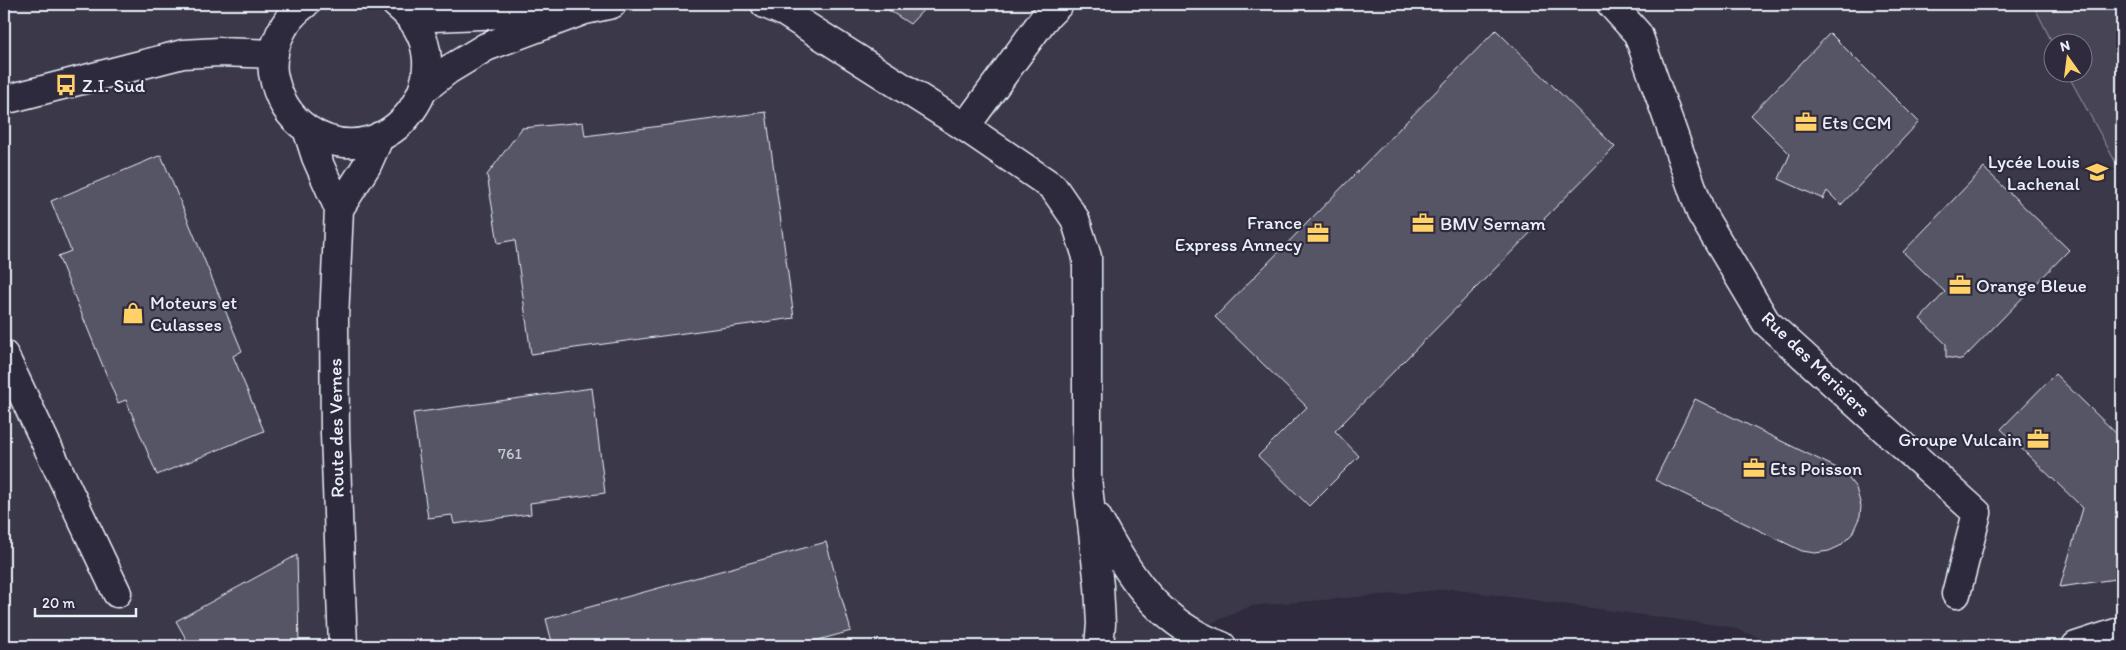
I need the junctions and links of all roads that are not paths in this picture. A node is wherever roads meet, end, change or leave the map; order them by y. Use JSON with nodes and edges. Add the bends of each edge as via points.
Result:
{"nodes":[{"id":1,"x":305,"y":4,"type":"edge"},
{"id":2,"x":612,"y":4,"type":"edge"},
{"id":3,"x":765,"y":4,"type":"edge"},
{"id":4,"x":1059,"y":4,"type":"edge"},
{"id":5,"x":1611,"y":4,"type":"edge"},
{"id":6,"x":401,"y":8,"type":"edge"},
{"id":7,"x":585,"y":10,"type":"junction"},
{"id":8,"x":274,"y":54,"type":"junction"},
{"id":9,"x":423,"y":90,"type":"junction"},
{"id":10,"x":4,"y":100,"type":"edge"},
{"id":11,"x":965,"y":127,"type":"junction"},
{"id":12,"x":307,"y":129,"type":"junction"},
{"id":13,"x":380,"y":136,"type":"junction"},
{"id":14,"x":339,"y":209,"type":"junction"},
{"id":15,"x":4,"y":355,"type":"edge"},
{"id":16,"x":1091,"y":504,"type":"junction"},
{"id":17,"x":117,"y":593,"type":"dead end"},
{"id":18,"x":1956,"y":594,"type":"dead end"},
{"id":19,"x":2122,"y":631,"type":"edge"},
{"id":20,"x":343,"y":646,"type":"edge"},
{"id":21,"x":1099,"y":646,"type":"edge"},
{"id":22,"x":1222,"y":646,"type":"edge"},
{"id":23,"x":2076,"y":646,"type":"edge"}],
"edges":[{"from":1,"to":8,"type":"main road","via":[[283,28]]},
{"from":2,"to":7,"type":"main road"},
{"from":3,"to":11,"type":"main road","via":[[784,12]]},
{"from":4,"to":11,"type":"main road","via":[[1043,20]]},
{"from":5,"to":18,"type":"main road","name":"Rue des Merisiers","via":[[1638,34],[1701,213],[1766,322],[1976,513]]},
{"from":6,"to":7,"type":"main road","via":[[443,17]]},
{"from":6,"to":9,"type":"main road","via":[[417,27],[425,44],[428,63]]},
{"from":7,"to":9,"type":"main road","via":[[486,47]]},
{"from":8,"to":10,"type":"main road","via":[[183,54]]},
{"from":8,"to":12,"type":"main road","via":[[275,85],[281,100],[290,114]]},
{"from":9,"to":13,"type":"main road","via":[[410,114]]},
{"from":11,"to":16,"type":"main road","via":[[1053,187],[1075,220],[1087,257],[1087,478]]},
{"from":12,"to":13,"type":"main road","via":[[344,142],[362,142]]},
{"from":12,"to":14,"type":"main road","name":"Route des Vernes"},
{"from":13,"to":14,"type":"main road","name":"Route des Vernes","via":[[367,165]]},
{"from":14,"to":20,"type":"main road","name":"Route des Vernes","via":[[334,319],[335,434]]},
{"from":15,"to":17,"type":"main road"},
{"from":16,"to":21,"type":"main road","via":[[1101,624]]},
{"from":16,"to":22,"type":"main road","via":[[1124,566],[1146,595],[1170,618]]},
{"from":19,"to":23,"type":"main road"}]}
